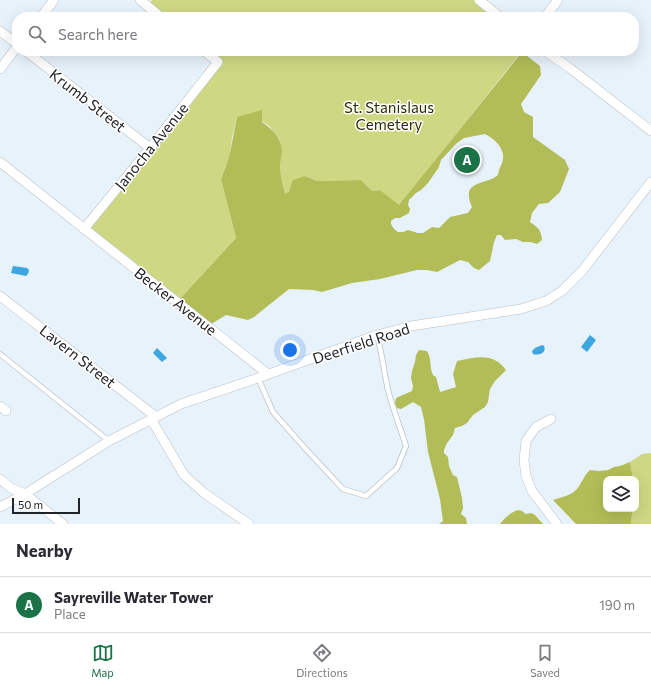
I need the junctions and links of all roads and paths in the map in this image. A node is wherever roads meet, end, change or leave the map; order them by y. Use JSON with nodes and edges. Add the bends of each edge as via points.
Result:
{"nodes":[{"id":1,"x":54,"y":0,"type":"edge"},
{"id":2,"x":140,"y":0,"type":"edge"},
{"id":3,"x":479,"y":0,"type":"edge"},
{"id":4,"x":558,"y":0,"type":"edge"},
{"id":5,"x":45,"y":12,"type":"edge"},
{"id":6,"x":155,"y":12,"type":"edge"},
{"id":7,"x":494,"y":12,"type":"edge"},
{"id":8,"x":549,"y":12,"type":"edge"},
{"id":9,"x":0,"y":31,"type":"edge"},
{"id":10,"x":12,"y":40,"type":"edge"},
{"id":11,"x":12,"y":53,"type":"edge"},
{"id":12,"x":32,"y":56,"type":"edge"},
{"id":13,"x":210,"y":56,"type":"edge"},
{"id":14,"x":552,"y":56,"type":"edge"},
{"id":15,"x":0,"y":69,"type":"edge"},
{"id":16,"x":651,"y":131,"type":"edge"},
{"id":17,"x":150,"y":148,"type":"junction"},
{"id":18,"x":0,"y":162,"type":"edge"},
{"id":19,"x":651,"y":182,"type":"edge"},
{"id":20,"x":84,"y":229,"type":"junction"},
{"id":21,"x":0,"y":296,"type":"edge"},
{"id":22,"x":377,"y":335,"type":"junction"},
{"id":23,"x":0,"y":354,"type":"edge"},
{"id":24,"x":268,"y":374,"type":"junction"},
{"id":25,"x":258,"y":378,"type":"junction"},
{"id":26,"x":153,"y":418,"type":"junction"},
{"id":27,"x":551,"y":419,"type":"dead end"},
{"id":28,"x":109,"y":441,"type":"junction"},
{"id":29,"x":0,"y":479,"type":"edge"},
{"id":30,"x":25,"y":494,"type":"junction"},
{"id":31,"x":0,"y":507,"type":"edge"},
{"id":32,"x":64,"y":524,"type":"edge"},
{"id":33,"x":249,"y":524,"type":"edge"},
{"id":34,"x":557,"y":524,"type":"edge"}],
"edges":[{"from":1,"to":5,"type":"street"},
{"from":2,"to":6,"type":"street"},
{"from":3,"to":7,"type":"street"},
{"from":4,"to":8,"type":"street"},
{"from":9,"to":10,"type":"street"},
{"from":11,"to":15,"type":"street"},
{"from":12,"to":17,"type":"street","name":"Krumb Street"},
{"from":13,"to":17,"type":"street","name":"Janocha Avenue","via":[[218,62]]},
{"from":14,"to":16,"type":"street"},
{"from":17,"to":20,"type":"street","name":"Janocha Avenue"},
{"from":18,"to":20,"type":"street","name":"Becker Avenue"},
{"from":19,"to":22,"type":"street","name":"Deerfield Road","via":[[582,271],[562,291],[546,301],[521,309],[411,326]]},
{"from":20,"to":24,"type":"street","name":"Becker Avenue"},
{"from":21,"to":26,"type":"street","name":"Lavern Street"},
{"from":22,"to":24,"type":"street","name":"Deerfield Road"},
{"from":22,"to":25,"type":"lane","via":[[390,395],[406,446],[397,468],[366,496],[344,489],[303,446],[273,412]]},
{"from":23,"to":28,"type":"lane"},
{"from":24,"to":25,"type":"street","name":"Deerfield Road"},
{"from":25,"to":26,"type":"street","name":"Deerfield Road","via":[[181,404]]},
{"from":26,"to":28,"type":"street","name":"Deerfield Road"},
{"from":26,"to":33,"type":"street","via":[[184,475],[204,493]]},
{"from":27,"to":34,"type":"street","via":[[536,427],[526,442],[524,460],[526,476],[532,490]]},
{"from":28,"to":30,"type":"street","name":"Deerfield Road"},
{"from":29,"to":30,"type":"street","via":[[11,488]]},
{"from":30,"to":31,"type":"street","name":"Deerfield Road"},
{"from":30,"to":32,"type":"street"}]}
